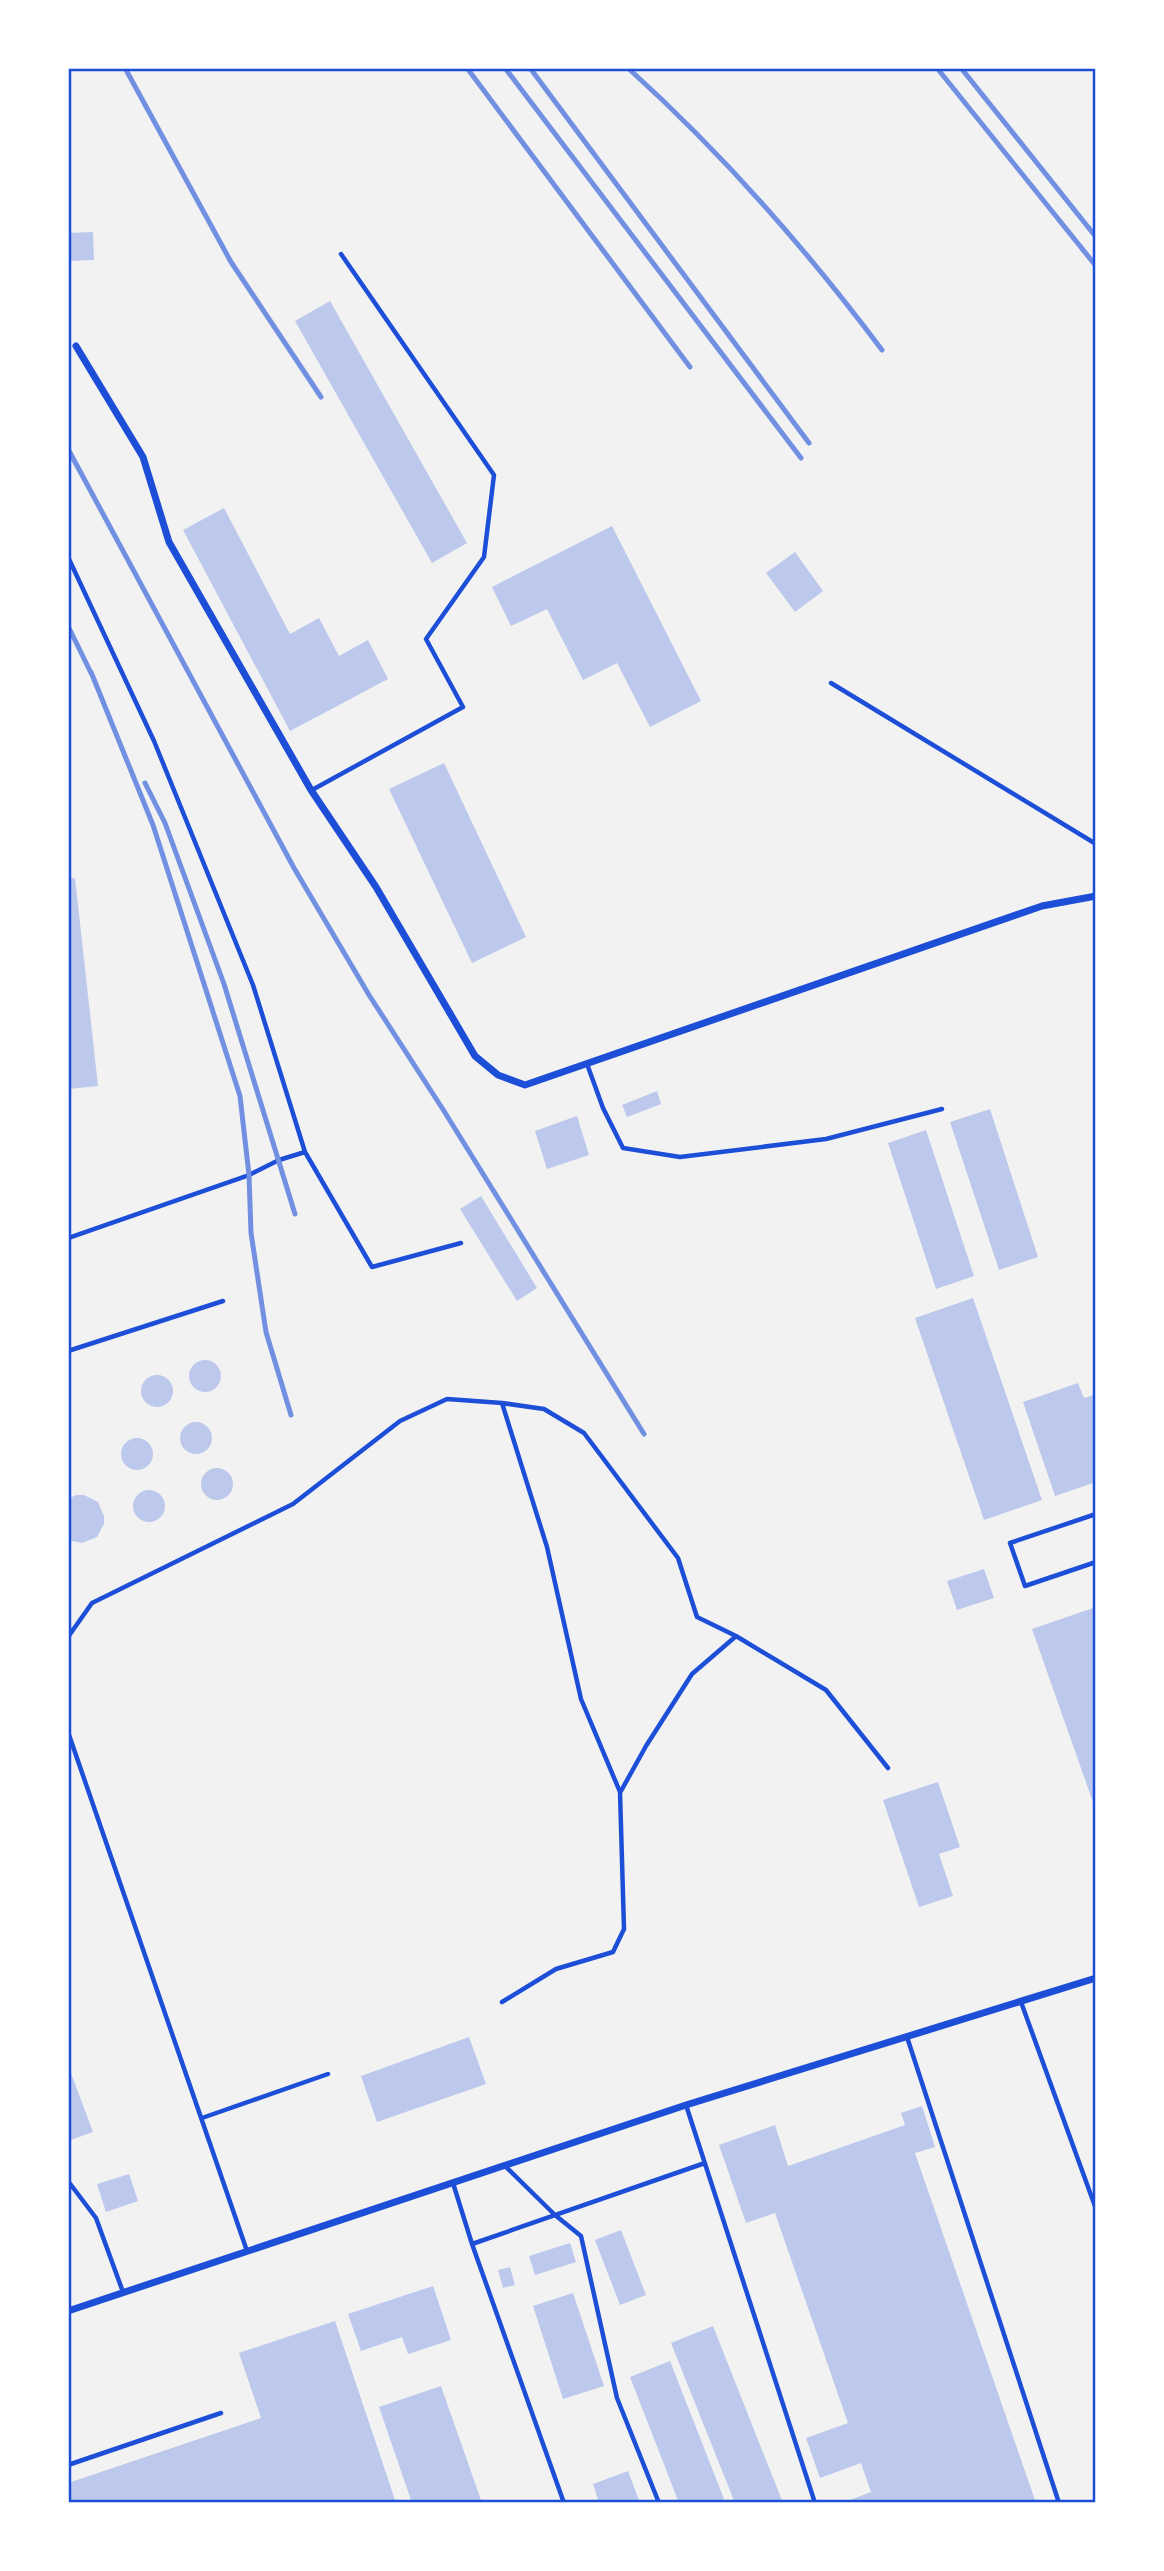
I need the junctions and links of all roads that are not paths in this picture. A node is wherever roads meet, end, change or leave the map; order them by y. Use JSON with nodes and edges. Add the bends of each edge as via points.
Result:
{"nodes":[{"id":1,"x":341,"y":254,"type":"dead end"},
{"id":2,"x":76,"y":346,"type":"dead end"},
{"id":3,"x":68,"y":557,"type":"edge"},
{"id":4,"x":831,"y":683,"type":"dead end"},
{"id":5,"x":311,"y":790,"type":"junction"},
{"id":6,"x":1096,"y":844,"type":"edge"},
{"id":7,"x":1096,"y":896,"type":"edge"},
{"id":8,"x":586,"y":1063,"type":"junction"},
{"id":9,"x":942,"y":1108,"type":"dead end"},
{"id":10,"x":305,"y":1152,"type":"junction"},
{"id":11,"x":68,"y":1238,"type":"edge"},
{"id":12,"x":461,"y":1243,"type":"dead end"},
{"id":13,"x":223,"y":1301,"type":"dead end"},
{"id":14,"x":68,"y":1351,"type":"edge"},
{"id":15,"x":502,"y":1403,"type":"junction"},
{"id":16,"x":1096,"y":1514,"type":"edge"},
{"id":17,"x":1096,"y":1562,"type":"edge"},
{"id":18,"x":736,"y":1636,"type":"junction"},
{"id":19,"x":68,"y":1637,"type":"edge"},
{"id":20,"x":68,"y":1732,"type":"edge"},
{"id":21,"x":888,"y":1768,"type":"dead end"},
{"id":22,"x":621,"y":1792,"type":"junction"},
{"id":23,"x":1096,"y":1978,"type":"edge"},
{"id":24,"x":502,"y":2001,"type":"dead end"},
{"id":25,"x":1021,"y":2002,"type":"junction"},
{"id":26,"x":907,"y":2037,"type":"junction"},
{"id":27,"x":328,"y":2074,"type":"dead end"},
{"id":28,"x":686,"y":2105,"type":"junction"},
{"id":29,"x":202,"y":2118,"type":"junction"},
{"id":30,"x":705,"y":2163,"type":"junction"},
{"id":31,"x":505,"y":2165,"type":"junction"},
{"id":32,"x":68,"y":2181,"type":"edge"},
{"id":33,"x":453,"y":2182,"type":"junction"},
{"id":34,"x":1096,"y":2209,"type":"edge"},
{"id":35,"x":555,"y":2215,"type":"junction"},
{"id":36,"x":472,"y":2244,"type":"junction"},
{"id":37,"x":247,"y":2251,"type":"junction"},
{"id":38,"x":123,"y":2293,"type":"junction"},
{"id":39,"x":68,"y":2311,"type":"edge"},
{"id":40,"x":221,"y":2413,"type":"dead end"},
{"id":41,"x":68,"y":2465,"type":"edge"},
{"id":42,"x":564,"y":2503,"type":"edge"},
{"id":43,"x":659,"y":2503,"type":"edge"},
{"id":44,"x":815,"y":2503,"type":"edge"},
{"id":45,"x":1059,"y":2503,"type":"edge"}],
"edges":[{"from":1,"to":5,"type":"lane","via":[[494,475],[484,557],[426,639],[463,707]]},
{"from":2,"to":5,"type":"street","via":[[143,457],[169,542]]},
{"from":3,"to":10,"type":"lane","via":[[154,741],[253,985]]},
{"from":4,"to":6,"type":"lane"},
{"from":5,"to":8,"type":"street","via":[[376,887],[475,1056],[498,1075],[525,1085]]},
{"from":7,"to":8,"type":"street","via":[[1042,906]]},
{"from":8,"to":9,"type":"lane","via":[[623,1148],[680,1157],[827,1139]]},
{"from":10,"to":11,"type":"lane"},
{"from":10,"to":12,"type":"lane","via":[[372,1267]]},
{"from":13,"to":14,"type":"lane"},
{"from":15,"to":18,"type":"lane","via":[[544,1409],[584,1433],[678,1558],[697,1617]]},
{"from":15,"to":19,"type":"lane","via":[[447,1399],[400,1420],[293,1504],[92,1603]]},
{"from":15,"to":22,"type":"lane","via":[[547,1547],[581,1699]]},
{"from":16,"to":17,"type":"lane","via":[[1010,1544],[1025,1586]]},
{"from":18,"to":21,"type":"lane","via":[[826,1690]]},
{"from":18,"to":22,"type":"lane","via":[[692,1674]]},
{"from":20,"to":29,"type":"lane"},
{"from":22,"to":24,"type":"lane","via":[[624,1929],[613,1952],[556,1969]]},
{"from":23,"to":25,"type":"street"},
{"from":25,"to":26,"type":"street"},
{"from":25,"to":34,"type":"lane"},
{"from":26,"to":28,"type":"street"},
{"from":26,"to":45,"type":"lane"},
{"from":27,"to":29,"type":"lane"},
{"from":28,"to":30,"type":"lane"},
{"from":28,"to":31,"type":"street"},
{"from":29,"to":37,"type":"lane"},
{"from":30,"to":35,"type":"lane"},
{"from":30,"to":44,"type":"lane"},
{"from":31,"to":33,"type":"street"},
{"from":31,"to":35,"type":"lane"},
{"from":32,"to":38,"type":"lane","via":[[96,2218]]},
{"from":33,"to":36,"type":"lane"},
{"from":33,"to":37,"type":"street"},
{"from":35,"to":36,"type":"lane"},
{"from":35,"to":43,"type":"lane","via":[[581,2236],[617,2398]]},
{"from":36,"to":42,"type":"lane"},
{"from":37,"to":38,"type":"street"},
{"from":38,"to":39,"type":"street"},
{"from":40,"to":41,"type":"lane"}]}
